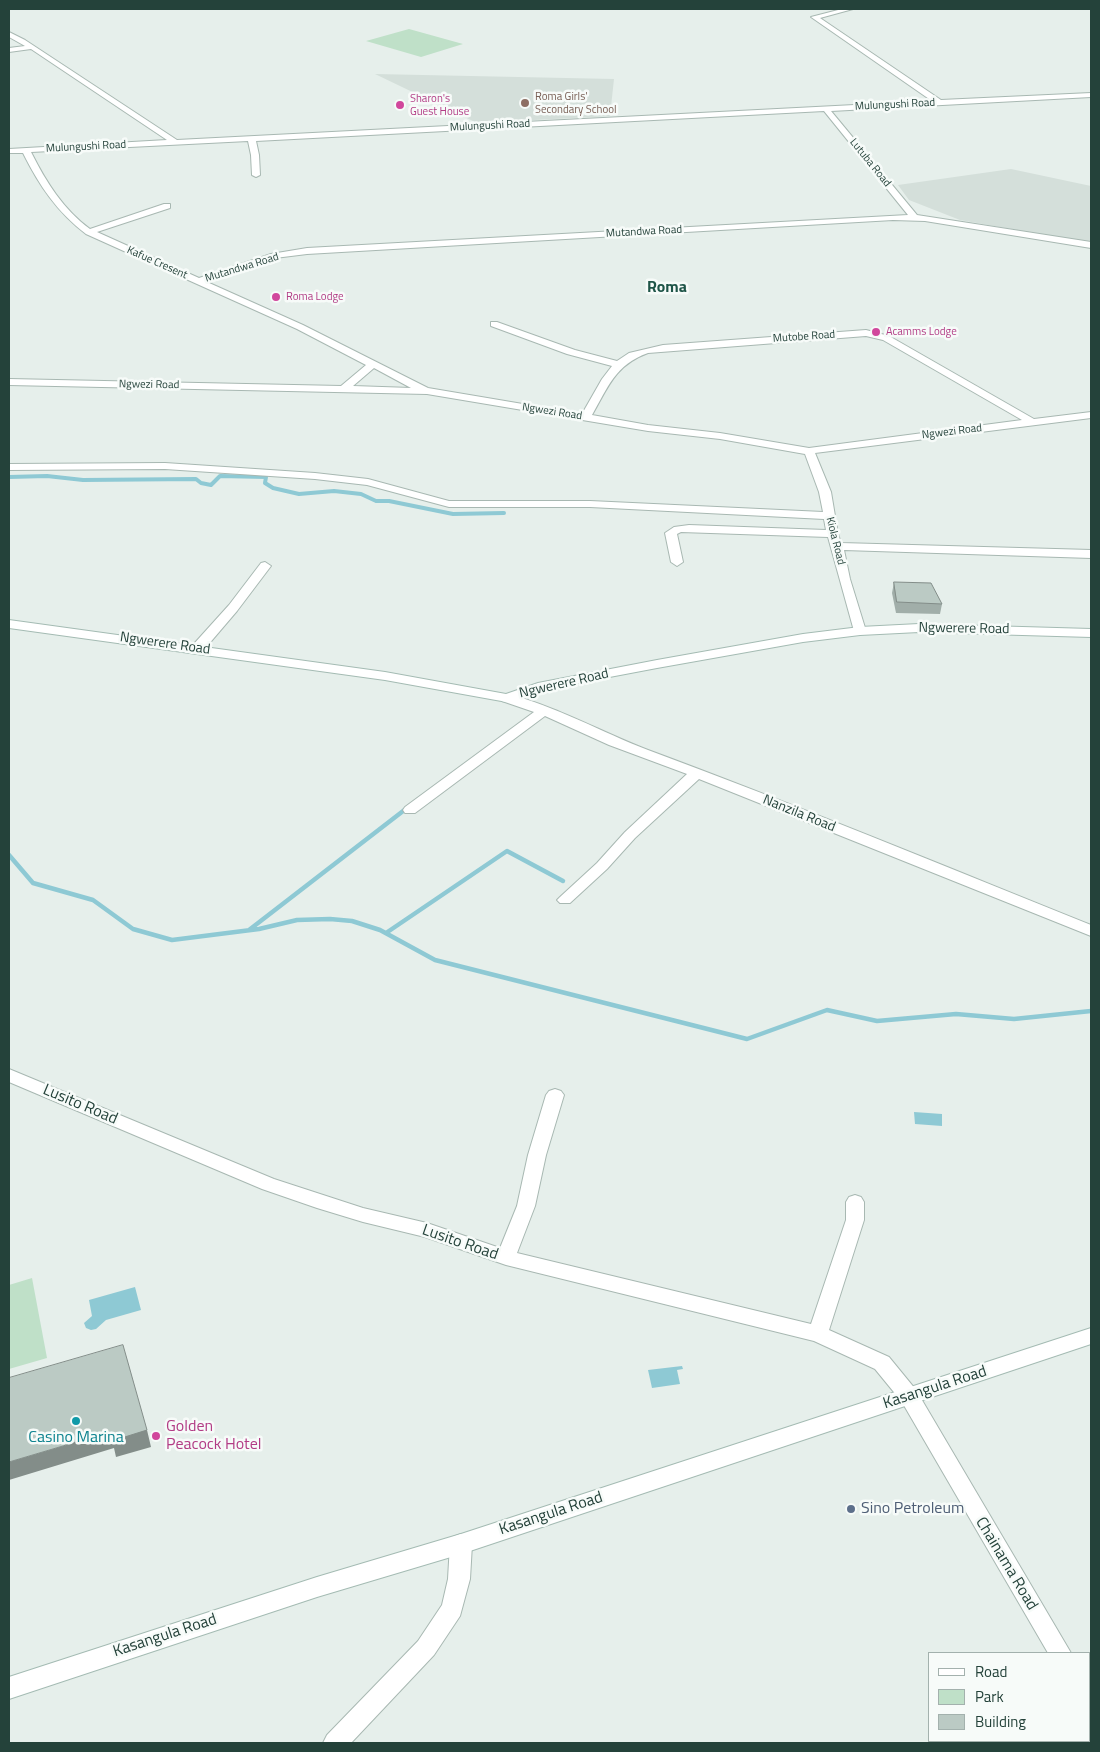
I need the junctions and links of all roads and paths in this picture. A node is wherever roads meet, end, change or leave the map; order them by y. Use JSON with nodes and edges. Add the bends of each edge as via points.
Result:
{"nodes":[{"id":1,"x":850,"y":9,"type":"edge"},
{"id":2,"x":9,"y":34,"type":"edge"},
{"id":3,"x":31,"y":47,"type":"junction"},
{"id":4,"x":9,"y":50,"type":"edge"},
{"id":5,"x":1091,"y":95,"type":"edge"},
{"id":6,"x":940,"y":103,"type":"junction"},
{"id":7,"x":826,"y":108,"type":"junction"},
{"id":8,"x":251,"y":138,"type":"junction"},
{"id":9,"x":176,"y":142,"type":"junction"},
{"id":10,"x":26,"y":150,"type":"junction"},
{"id":11,"x":9,"y":151,"type":"edge"},
{"id":12,"x":256,"y":175,"type":"dead end"},
{"id":13,"x":167,"y":206,"type":"dead end"},
{"id":14,"x":914,"y":217,"type":"junction"},
{"id":15,"x":89,"y":232,"type":"junction"},
{"id":16,"x":1091,"y":246,"type":"edge"},
{"id":17,"x":199,"y":281,"type":"junction"},
{"id":18,"x":494,"y":324,"type":"dead end"},
{"id":19,"x":374,"y":363,"type":"junction"},
{"id":20,"x":618,"y":364,"type":"junction"},
{"id":21,"x":9,"y":382,"type":"edge"},
{"id":22,"x":344,"y":389,"type":"junction"},
{"id":23,"x":427,"y":391,"type":"junction"},
{"id":24,"x":1091,"y":416,"type":"edge"},
{"id":25,"x":586,"y":417,"type":"junction"},
{"id":26,"x":1034,"y":423,"type":"junction"},
{"id":27,"x":809,"y":451,"type":"junction"},
{"id":28,"x":9,"y":467,"type":"edge"},
{"id":29,"x":828,"y":516,"type":"junction"},
{"id":30,"x":832,"y":534,"type":"junction"},
{"id":31,"x":837,"y":546,"type":"junction"},
{"id":32,"x":1091,"y":554,"type":"edge"},
{"id":33,"x":677,"y":562,"type":"dead end"},
{"id":34,"x":265,"y":566,"type":"dead end"},
{"id":35,"x":9,"y":624,"type":"edge"},
{"id":36,"x":860,"y":631,"type":"junction"},
{"id":37,"x":1091,"y":633,"type":"edge"},
{"id":38,"x":197,"y":649,"type":"junction"},
{"id":39,"x":507,"y":698,"type":"junction"},
{"id":40,"x":544,"y":711,"type":"junction"},
{"id":41,"x":697,"y":773,"type":"junction"},
{"id":42,"x":410,"y":810,"type":"dead end"},
{"id":43,"x":565,"y":900,"type":"dead end"},
{"id":44,"x":1091,"y":931,"type":"edge"},
{"id":45,"x":9,"y":1075,"type":"edge"},
{"id":46,"x":555,"y":1095,"type":"dead end"},
{"id":47,"x":855,"y":1202,"type":"dead end"},
{"id":48,"x":506,"y":1258,"type":"junction"},
{"id":49,"x":818,"y":1334,"type":"junction"},
{"id":50,"x":1091,"y":1336,"type":"edge"},
{"id":51,"x":909,"y":1396,"type":"junction"},
{"id":52,"x":461,"y":1544,"type":"junction"},
{"id":53,"x":1059,"y":1652,"type":"edge"},
{"id":54,"x":9,"y":1688,"type":"edge"},
{"id":55,"x":335,"y":1743,"type":"edge"}],
"edges":[{"from":1,"to":6,"type":"street","via":[[811,15]]},
{"from":2,"to":3,"type":"street"},
{"from":3,"to":4,"type":"street"},
{"from":3,"to":9,"type":"street"},
{"from":5,"to":6,"type":"street","name":"Mulungushi Road"},
{"from":6,"to":7,"type":"street","name":"Mulungushi Road"},
{"from":7,"to":8,"type":"street","name":"Mulungushi Road"},
{"from":7,"to":14,"type":"street","name":"Lutuba Road"},
{"from":8,"to":9,"type":"street","name":"Mulungushi Road"},
{"from":8,"to":12,"type":"street"},
{"from":9,"to":10,"type":"street","name":"Mulungushi Road"},
{"from":10,"to":11,"type":"street","name":"Mulungushi Road"},
{"from":10,"to":15,"type":"street","name":"Kafue Cresent","via":[[64,213]]},
{"from":13,"to":15,"type":"street"},
{"from":14,"to":16,"type":"street","name":"Mutandwa Road"},
{"from":14,"to":17,"type":"street","name":"Mutandwa Road","via":[[307,251],[274,256]]},
{"from":15,"to":17,"type":"street","name":"Kafue Cresent"},
{"from":17,"to":19,"type":"street","name":"Kafue Cresent"},
{"from":18,"to":20,"type":"street","via":[[571,352]]},
{"from":19,"to":22,"type":"street"},
{"from":19,"to":23,"type":"street","name":"Kafue Cresent"},
{"from":20,"to":25,"type":"street"},
{"from":20,"to":26,"type":"street","name":"Mutobe Road","via":[[634,354],[649,350],[822,336],[875,335],[886,338]]},
{"from":21,"to":22,"type":"street","name":"Ngwezi Road"},
{"from":22,"to":23,"type":"street","name":"Ngwezi Road"},
{"from":23,"to":25,"type":"street","name":"Ngwezi Road"},
{"from":24,"to":26,"type":"street","name":"Ngwezi Road"},
{"from":25,"to":27,"type":"street","name":"Ngwezi Road"},
{"from":26,"to":27,"type":"street","name":"Ngwezi Road"},
{"from":27,"to":29,"type":"street","name":"Kiola Road","via":[[825,492]]},
{"from":28,"to":29,"type":"street","via":[[173,466],[368,482],[448,504],[590,504]]},
{"from":29,"to":30,"type":"street","name":"Kiola Road"},
{"from":30,"to":31,"type":"street","name":"Kiola Road"},
{"from":30,"to":33,"type":"street","via":[[678,529],[671,533]]},
{"from":31,"to":32,"type":"street"},
{"from":31,"to":36,"type":"street","name":"Kiola Road"},
{"from":34,"to":38,"type":"street"},
{"from":35,"to":38,"type":"street","name":"Ngwerere Road"},
{"from":36,"to":37,"type":"street","name":"Ngwerere Road","via":[[919,628]]},
{"from":36,"to":39,"type":"street","name":"Ngwerere Road","via":[[656,664],[538,687]]},
{"from":38,"to":39,"type":"street","name":"Ngwerere Road","via":[[386,676]]},
{"from":39,"to":40,"type":"street","name":"Nanzila Road"},
{"from":40,"to":41,"type":"street","name":"Nanzila Road"},
{"from":40,"to":42,"type":"street"},
{"from":41,"to":43,"type":"street"},
{"from":41,"to":44,"type":"street","name":"Nanzila Road"},
{"from":45,"to":48,"type":"street","name":"Lusito Road","via":[[268,1184],[363,1215],[427,1230]]},
{"from":46,"to":48,"type":"street","via":[[526,1206]]},
{"from":47,"to":49,"type":"street","via":[[855,1220]]},
{"from":48,"to":49,"type":"street","name":"Lusito Road"},
{"from":49,"to":51,"type":"street","name":"Lusito Road","via":[[882,1363]]},
{"from":50,"to":51,"type":"street","name":"Kasangula Road"},
{"from":51,"to":52,"type":"street","name":"Kasangula Road"},
{"from":51,"to":53,"type":"street","name":"Chainama Road"},
{"from":52,"to":54,"type":"street","name":"Kasangula Road","via":[[317,1587]]},
{"from":52,"to":55,"type":"street","via":[[459,1580],[452,1609],[426,1648]]}]}
